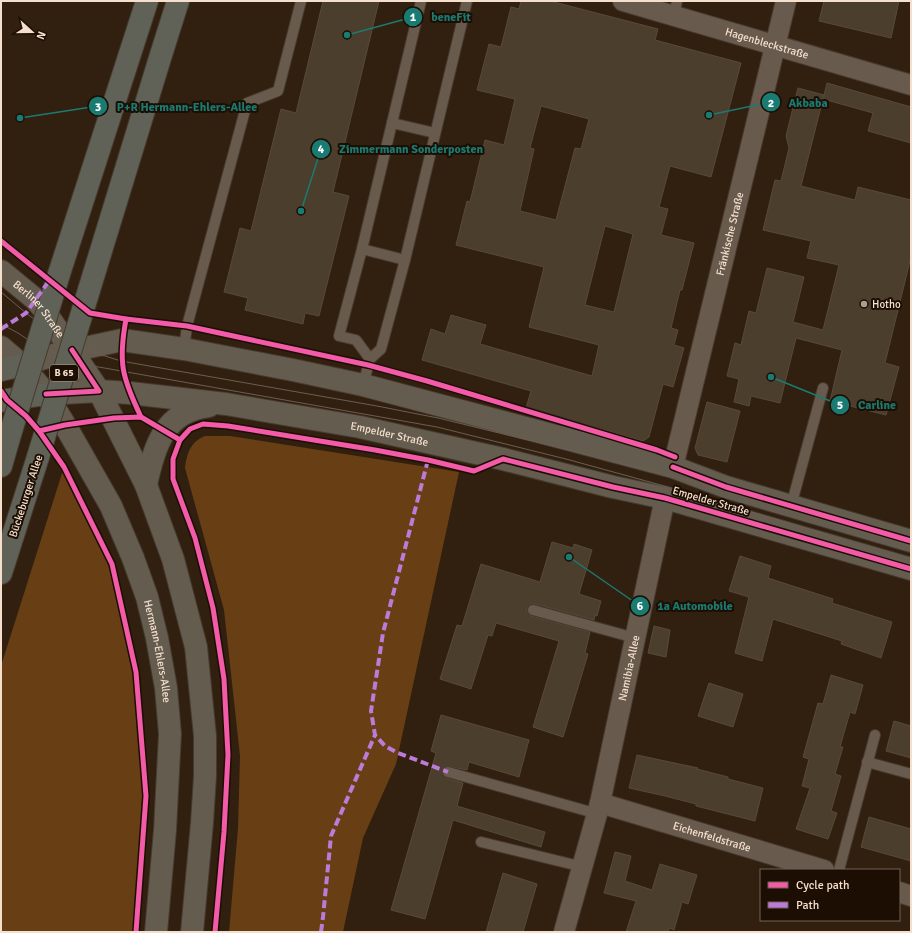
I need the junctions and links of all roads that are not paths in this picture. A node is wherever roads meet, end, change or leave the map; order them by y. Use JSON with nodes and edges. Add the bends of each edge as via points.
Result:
{"nodes":[{"id":1,"x":147,"y":1,"type":"edge"},
{"id":2,"x":178,"y":1,"type":"edge"},
{"id":3,"x":301,"y":1,"type":"edge"},
{"id":4,"x":421,"y":1,"type":"edge"},
{"id":5,"x":467,"y":1,"type":"edge"},
{"id":6,"x":624,"y":1,"type":"edge"},
{"id":7,"x":786,"y":1,"type":"edge"},
{"id":8,"x":676,"y":8,"type":"edge"},
{"id":9,"x":776,"y":45,"type":"junction"},
{"id":10,"x":911,"y":85,"type":"edge"},
{"id":11,"x":392,"y":123,"type":"junction"},
{"id":12,"x":435,"y":133,"type":"junction"},
{"id":13,"x":362,"y":249,"type":"junction"},
{"id":14,"x":405,"y":260,"type":"junction"},
{"id":15,"x":1,"y":271,"type":"edge"},
{"id":16,"x":42,"y":307,"type":"junction"},
{"id":17,"x":1,"y":347,"type":"edge"},
{"id":18,"x":184,"y":349,"type":"junction"},
{"id":19,"x":72,"y":350,"type":"junction"},
{"id":20,"x":370,"y":359,"type":"junction"},
{"id":21,"x":22,"y":365,"type":"junction"},
{"id":22,"x":1,"y":370,"type":"edge"},
{"id":23,"x":363,"y":385,"type":"junction"},
{"id":24,"x":823,"y":388,"type":"dead end"},
{"id":25,"x":99,"y":391,"type":"junction"},
{"id":26,"x":46,"y":394,"type":"junction"},
{"id":27,"x":6,"y":400,"type":"edge"},
{"id":28,"x":226,"y":404,"type":"junction"},
{"id":29,"x":1,"y":466,"type":"edge"},
{"id":30,"x":673,"y":467,"type":"junction"},
{"id":31,"x":146,"y":485,"type":"junction"},
{"id":32,"x":665,"y":498,"type":"junction"},
{"id":33,"x":791,"y":506,"type":"junction"},
{"id":34,"x":911,"y":541,"type":"edge"},
{"id":35,"x":911,"y":569,"type":"edge"},
{"id":36,"x":1,"y":573,"type":"edge"},
{"id":37,"x":533,"y":610,"type":"dead end"},
{"id":38,"x":635,"y":638,"type":"junction"},
{"id":39,"x":875,"y":735,"type":"dead end"},
{"id":40,"x":867,"y":762,"type":"junction"},
{"id":41,"x":448,"y":772,"type":"dead end"},
{"id":42,"x":911,"y":774,"type":"edge"},
{"id":43,"x":599,"y":809,"type":"junction"},
{"id":44,"x":481,"y":842,"type":"dead end"},
{"id":45,"x":583,"y":867,"type":"junction"},
{"id":46,"x":820,"y":869,"type":"edge"},
{"id":47,"x":839,"y":869,"type":"edge"},
{"id":48,"x":900,"y":892,"type":"edge"},
{"id":49,"x":911,"y":896,"type":"edge"},
{"id":50,"x":156,"y":932,"type":"edge"},
{"id":51,"x":192,"y":932,"type":"edge"},
{"id":52,"x":564,"y":932,"type":"edge"}],
"edges":[{"from":1,"to":29,"type":"highway","bridge":true,"via":[[59,274]]},
{"from":2,"to":36,"type":"highway","name":"Bückeburger Allee","number":"B 65","bridge":true},
{"from":3,"to":18,"type":"lane","via":[[278,91],[247,103],[187,326]]},
{"from":4,"to":11,"type":"lane"},
{"from":5,"to":12,"type":"lane"},
{"from":6,"to":8,"type":"street","name":"Hagenbleckstraße"},
{"from":7,"to":9,"type":"street","name":"Fränkische Straße"},
{"from":8,"to":9,"type":"street","name":"Hagenbleckstraße"},
{"from":9,"to":10,"type":"street","name":"Hagenbleckstraße"},
{"from":9,"to":30,"type":"street","name":"Fränkische Straße"},
{"from":11,"to":12,"type":"lane"},
{"from":11,"to":13,"type":"lane"},
{"from":12,"to":14,"type":"lane"},
{"from":13,"to":14,"type":"lane"},
{"from":13,"to":20,"type":"lane","via":[[339,336],[356,340]]},
{"from":14,"to":20,"type":"lane","via":[[380,349]]},
{"from":15,"to":16,"type":"street","name":"Berliner Straße"},
{"from":16,"to":19,"type":"street","name":"Berliner Straße"},
{"from":16,"to":21,"type":"street"},
{"from":17,"to":21,"type":"street"},
{"from":18,"to":19,"type":"street","name":"Empelder Straße","via":[[122,340]]},
{"from":18,"to":23,"type":"street","name":"Empelder Straße"},
{"from":19,"to":21,"type":"street"},
{"from":19,"to":25,"type":"street"},
{"from":20,"to":23,"type":"lane"},
{"from":21,"to":22,"type":"highway"},
{"from":21,"to":26,"type":"street"},
{"from":21,"to":27,"type":"street"},
{"from":23,"to":30,"type":"street","name":"Empelder Straße"},
{"from":24,"to":33,"type":"lane"},
{"from":25,"to":26,"type":"street","name":"Empelder Straße"},
{"from":25,"to":28,"type":"street","name":"Empelder Straße"},
{"from":25,"to":31,"type":"street"},
{"from":26,"to":27,"type":"highway"},
{"from":26,"to":50,"type":"street","name":"Hermann-Ehlers-Allee","via":[[111,506],[133,558],[157,638],[166,688],[170,734]]},
{"from":28,"to":31,"type":"street","via":[[201,407],[182,413],[165,430],[152,458]]},
{"from":28,"to":32,"type":"street","name":"Empelder Straße","via":[[368,428]]},
{"from":30,"to":32,"type":"street"},
{"from":30,"to":33,"type":"street","name":"Empelder Straße","via":[[726,487]]},
{"from":31,"to":51,"type":"street","via":[[174,559],[198,662],[205,736],[205,776]]},
{"from":32,"to":35,"type":"street","name":"Empelder Straße"},
{"from":32,"to":38,"type":"street","name":"Namibia-Allee"},
{"from":33,"to":34,"type":"street","name":"Empelder Straße"},
{"from":37,"to":38,"type":"lane"},
{"from":38,"to":43,"type":"street","name":"Namibia-Allee"},
{"from":39,"to":40,"type":"lane"},
{"from":40,"to":42,"type":"lane"},
{"from":40,"to":47,"type":"lane"},
{"from":41,"to":43,"type":"lane"},
{"from":43,"to":45,"type":"street","name":"Namibia-Allee"},
{"from":43,"to":46,"type":"street","name":"Eichenfeldstraße"},
{"from":44,"to":45,"type":"lane"},
{"from":45,"to":52,"type":"street","name":"Namibia-Allee"},
{"from":48,"to":49,"type":"street"}]}
